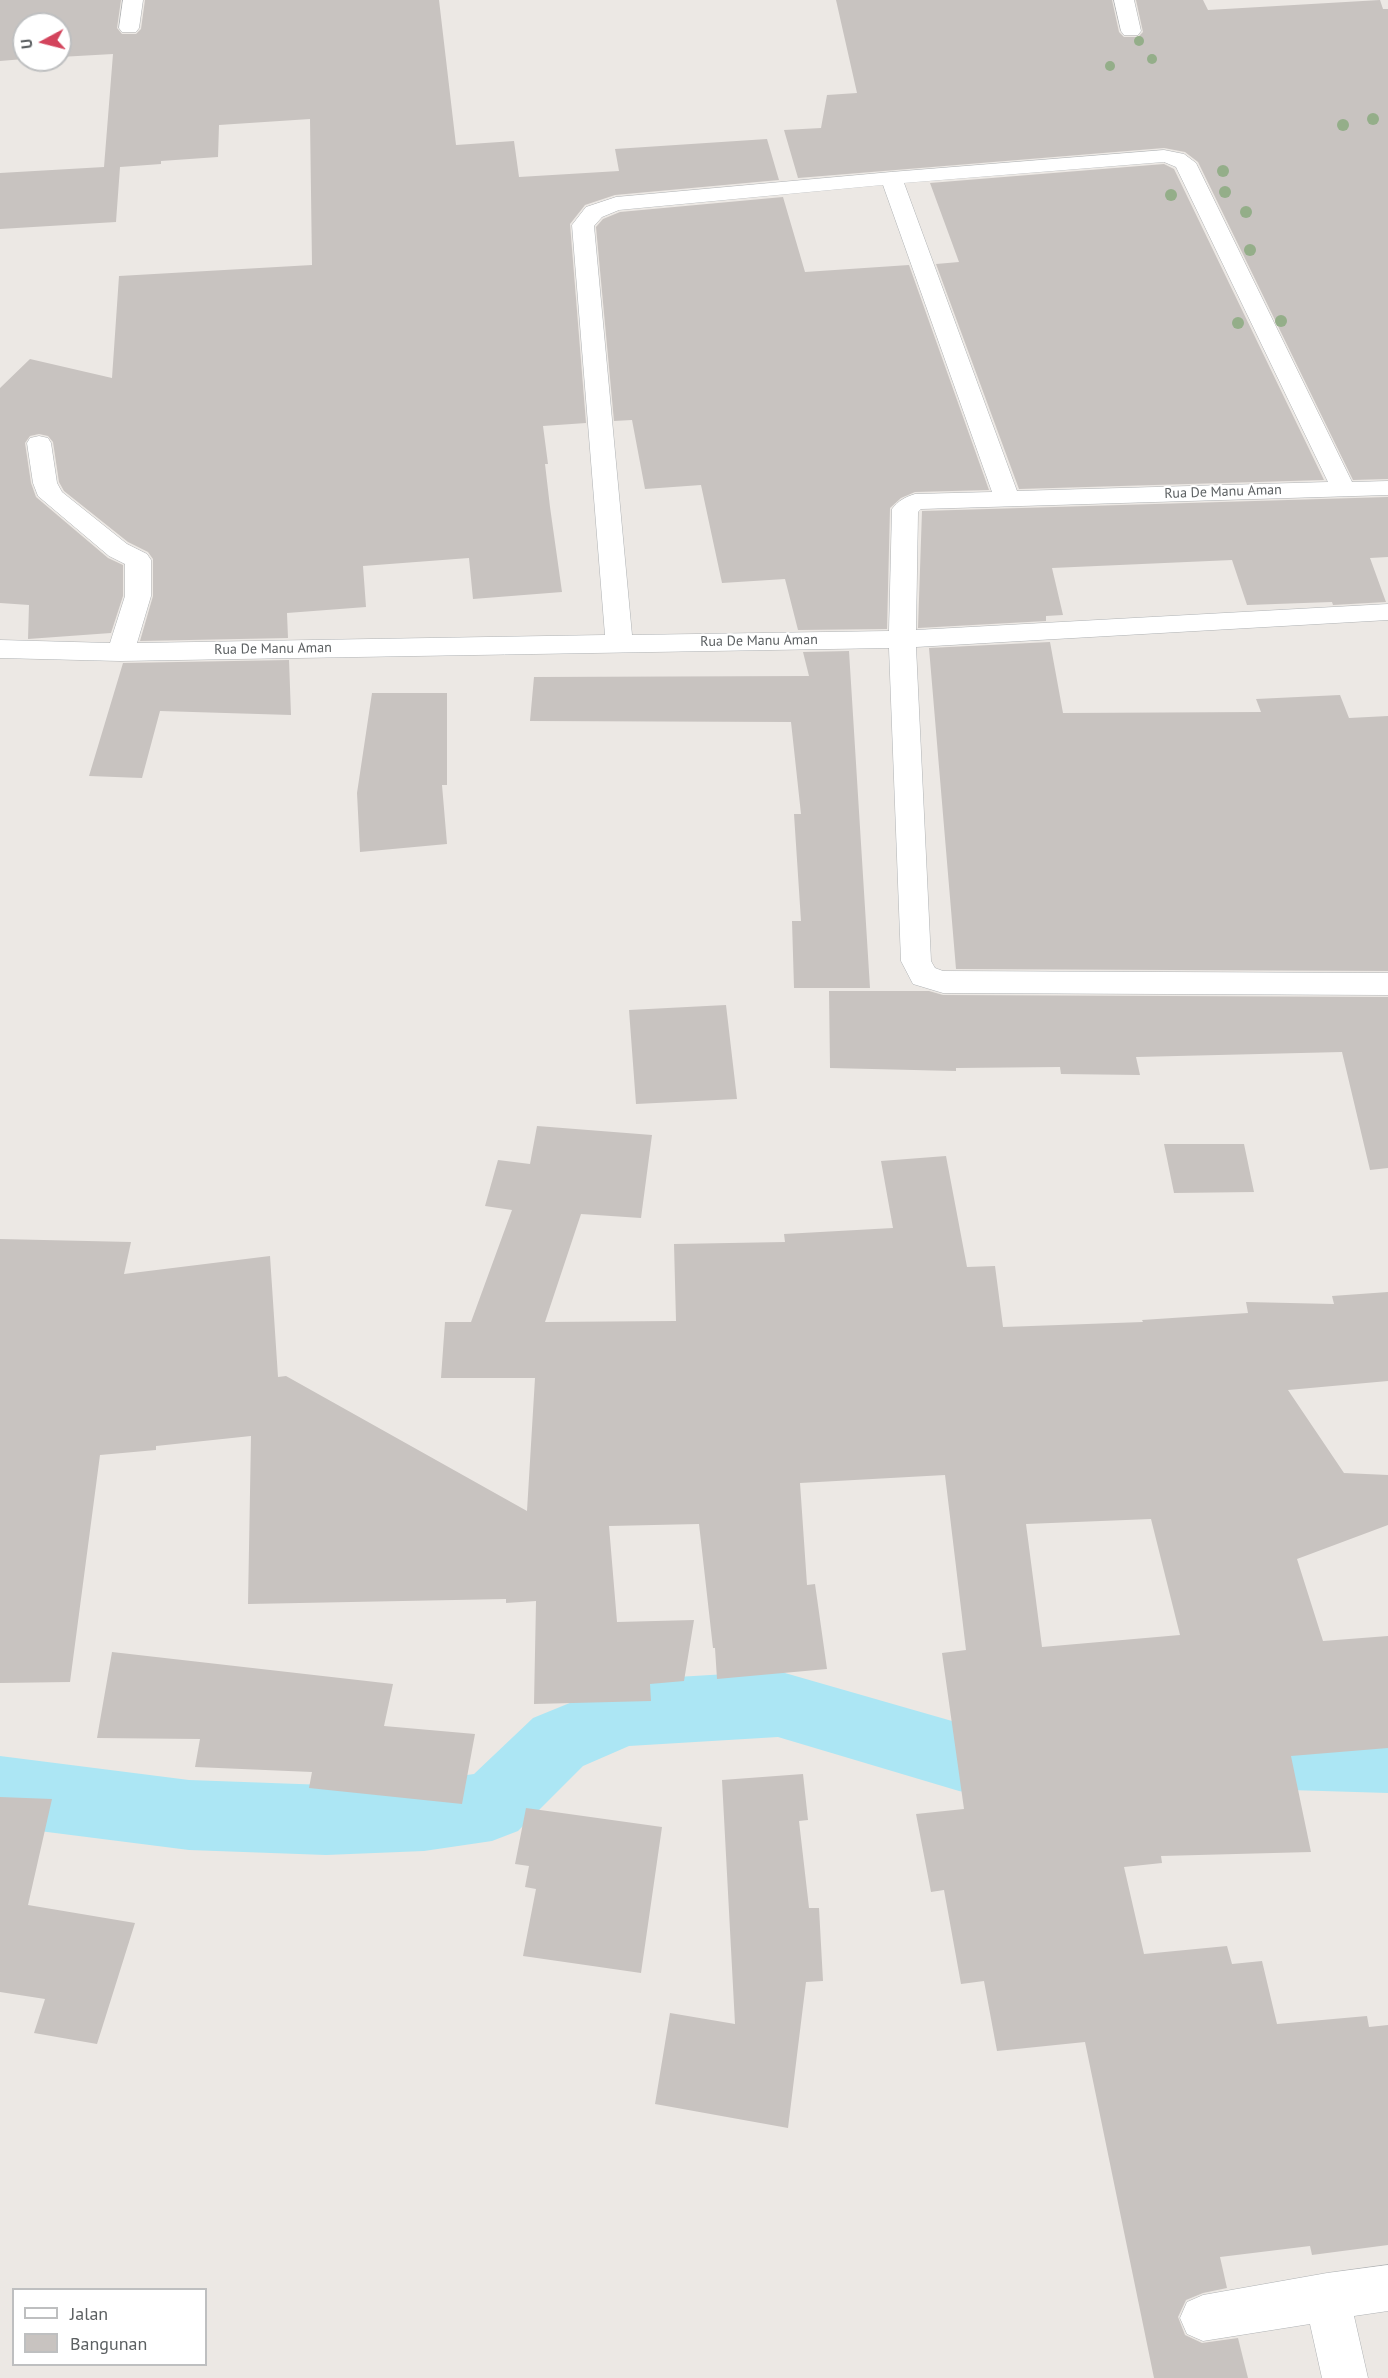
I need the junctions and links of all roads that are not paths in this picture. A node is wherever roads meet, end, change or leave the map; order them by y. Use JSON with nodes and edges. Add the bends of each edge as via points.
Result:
{"nodes":[{"id":1,"x":133,"y":0,"type":"edge"},
{"id":2,"x":1124,"y":0,"type":"edge"},
{"id":3,"x":129,"y":28,"type":"dead end"},
{"id":4,"x":1131,"y":31,"type":"dead end"},
{"id":5,"x":891,"y":178,"type":"junction"},
{"id":6,"x":39,"y":443,"type":"dead end"},
{"id":7,"x":1343,"y":488,"type":"junction"},
{"id":8,"x":1388,"y":488,"type":"edge"},
{"id":9,"x":1007,"y":499,"type":"junction"},
{"id":10,"x":1388,"y":612,"type":"edge"},
{"id":11,"x":902,"y":639,"type":"junction"},
{"id":12,"x":619,"y":644,"type":"junction"},
{"id":13,"x":0,"y":649,"type":"edge"},
{"id":14,"x":120,"y":652,"type":"junction"},
{"id":15,"x":1388,"y":984,"type":"edge"},
{"id":16,"x":1388,"y":2288,"type":"edge"},
{"id":17,"x":1328,"y":2296,"type":"junction"},
{"id":18,"x":1203,"y":2318,"type":"dead end"},
{"id":19,"x":1346,"y":2378,"type":"edge"}],
"edges":[{"from":1,"to":3,"type":"street"},
{"from":2,"to":4,"type":"street"},
{"from":5,"to":7,"type":"street","via":[[1164,156],[1185,163]]},
{"from":5,"to":9,"type":"street"},
{"from":5,"to":12,"type":"street","via":[[616,204],[594,212],[583,225]]},
{"from":6,"to":14,"type":"street","via":[[51,496],[118,550],[138,560],[141,578],[137,601]]},
{"from":7,"to":8,"type":"street","name":"Rua De Manu Aman"},
{"from":7,"to":9,"type":"street","name":"Rua De Manu Aman"},
{"from":9,"to":11,"type":"street","name":"Rua De Manu Aman","via":[[915,502],[905,509]]},
{"from":10,"to":11,"type":"street"},
{"from":11,"to":12,"type":"street","name":"Rua De Manu Aman"},
{"from":11,"to":15,"type":"street","via":[[916,961],[924,976],[943,982]]},
{"from":12,"to":14,"type":"street","name":"Rua De Manu Aman"},
{"from":13,"to":14,"type":"street","name":"Rua De Manu Aman"},
{"from":16,"to":17,"type":"street"},
{"from":17,"to":18,"type":"street"},
{"from":17,"to":19,"type":"street"}]}
